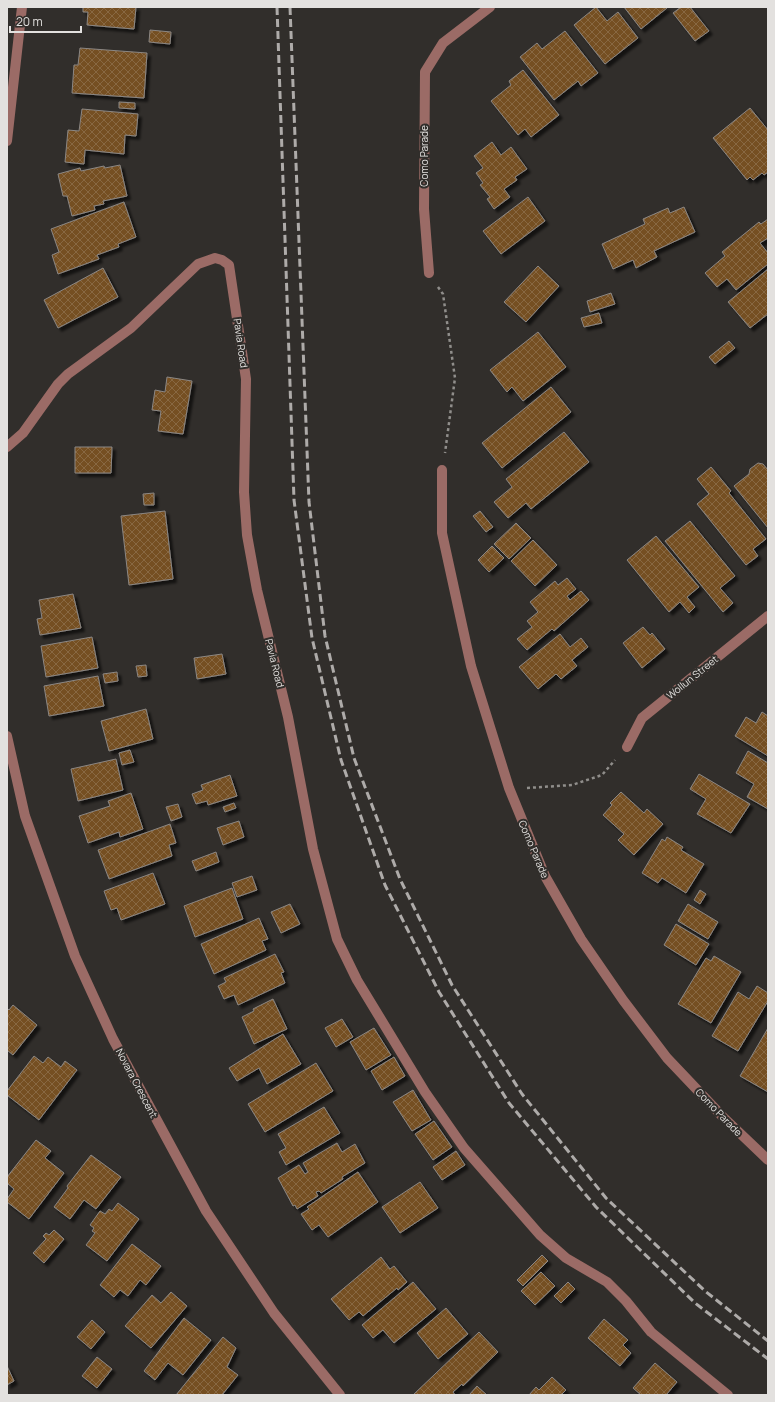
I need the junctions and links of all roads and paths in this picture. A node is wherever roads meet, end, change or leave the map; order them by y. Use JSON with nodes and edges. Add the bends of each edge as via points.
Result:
{"nodes":[{"id":1,"x":22,"y":7,"type":"edge"},
{"id":2,"x":490,"y":7,"type":"edge"},
{"id":3,"x":7,"y":141,"type":"edge"},
{"id":4,"x":429,"y":273,"type":"joint"},
{"id":5,"x":7,"y":447,"type":"edge"},
{"id":6,"x":442,"y":470,"type":"joint"},
{"id":7,"x":768,"y":616,"type":"edge"},
{"id":8,"x":7,"y":736,"type":"edge"},
{"id":9,"x":627,"y":747,"type":"joint"},
{"id":10,"x":509,"y":788,"type":"junction"},
{"id":11,"x":768,"y":1160,"type":"edge"},
{"id":12,"x":340,"y":1395,"type":"edge"},
{"id":13,"x":728,"y":1395,"type":"edge"}],
"edges":[{"from":1,"to":3,"type":"street"},
{"from":2,"to":4,"type":"street","name":"Como Parade","via":[[443,43],[425,72],[424,209]]},
{"from":4,"to":6,"type":"path","via":[[443,294],[455,378]]},
{"from":5,"to":13,"type":"street","name":"Pavia Road","via":[[23,433],[68,374],[131,328],[198,264],[215,258],[229,265],[246,379],[244,492],[247,535],[257,590],[288,717],[313,849],[338,939],[357,980],[425,1092],[464,1148],[540,1235],[566,1258],[607,1282],[651,1332]]},
{"from":6,"to":10,"type":"street","name":"Como Parade","via":[[442,533],[471,666]]},
{"from":7,"to":9,"type":"street","name":"Wollun Street","via":[[642,718]]},
{"from":8,"to":12,"type":"street","name":"Novara Crescent","via":[[25,816],[75,956],[113,1039],[206,1211],[274,1313]]},
{"from":9,"to":10,"type":"path","via":[[602,775],[572,785],[538,789]]},
{"from":10,"to":11,"type":"street","name":"Como Parade","via":[[545,876],[581,939],[623,1000],[667,1058]]}]}
